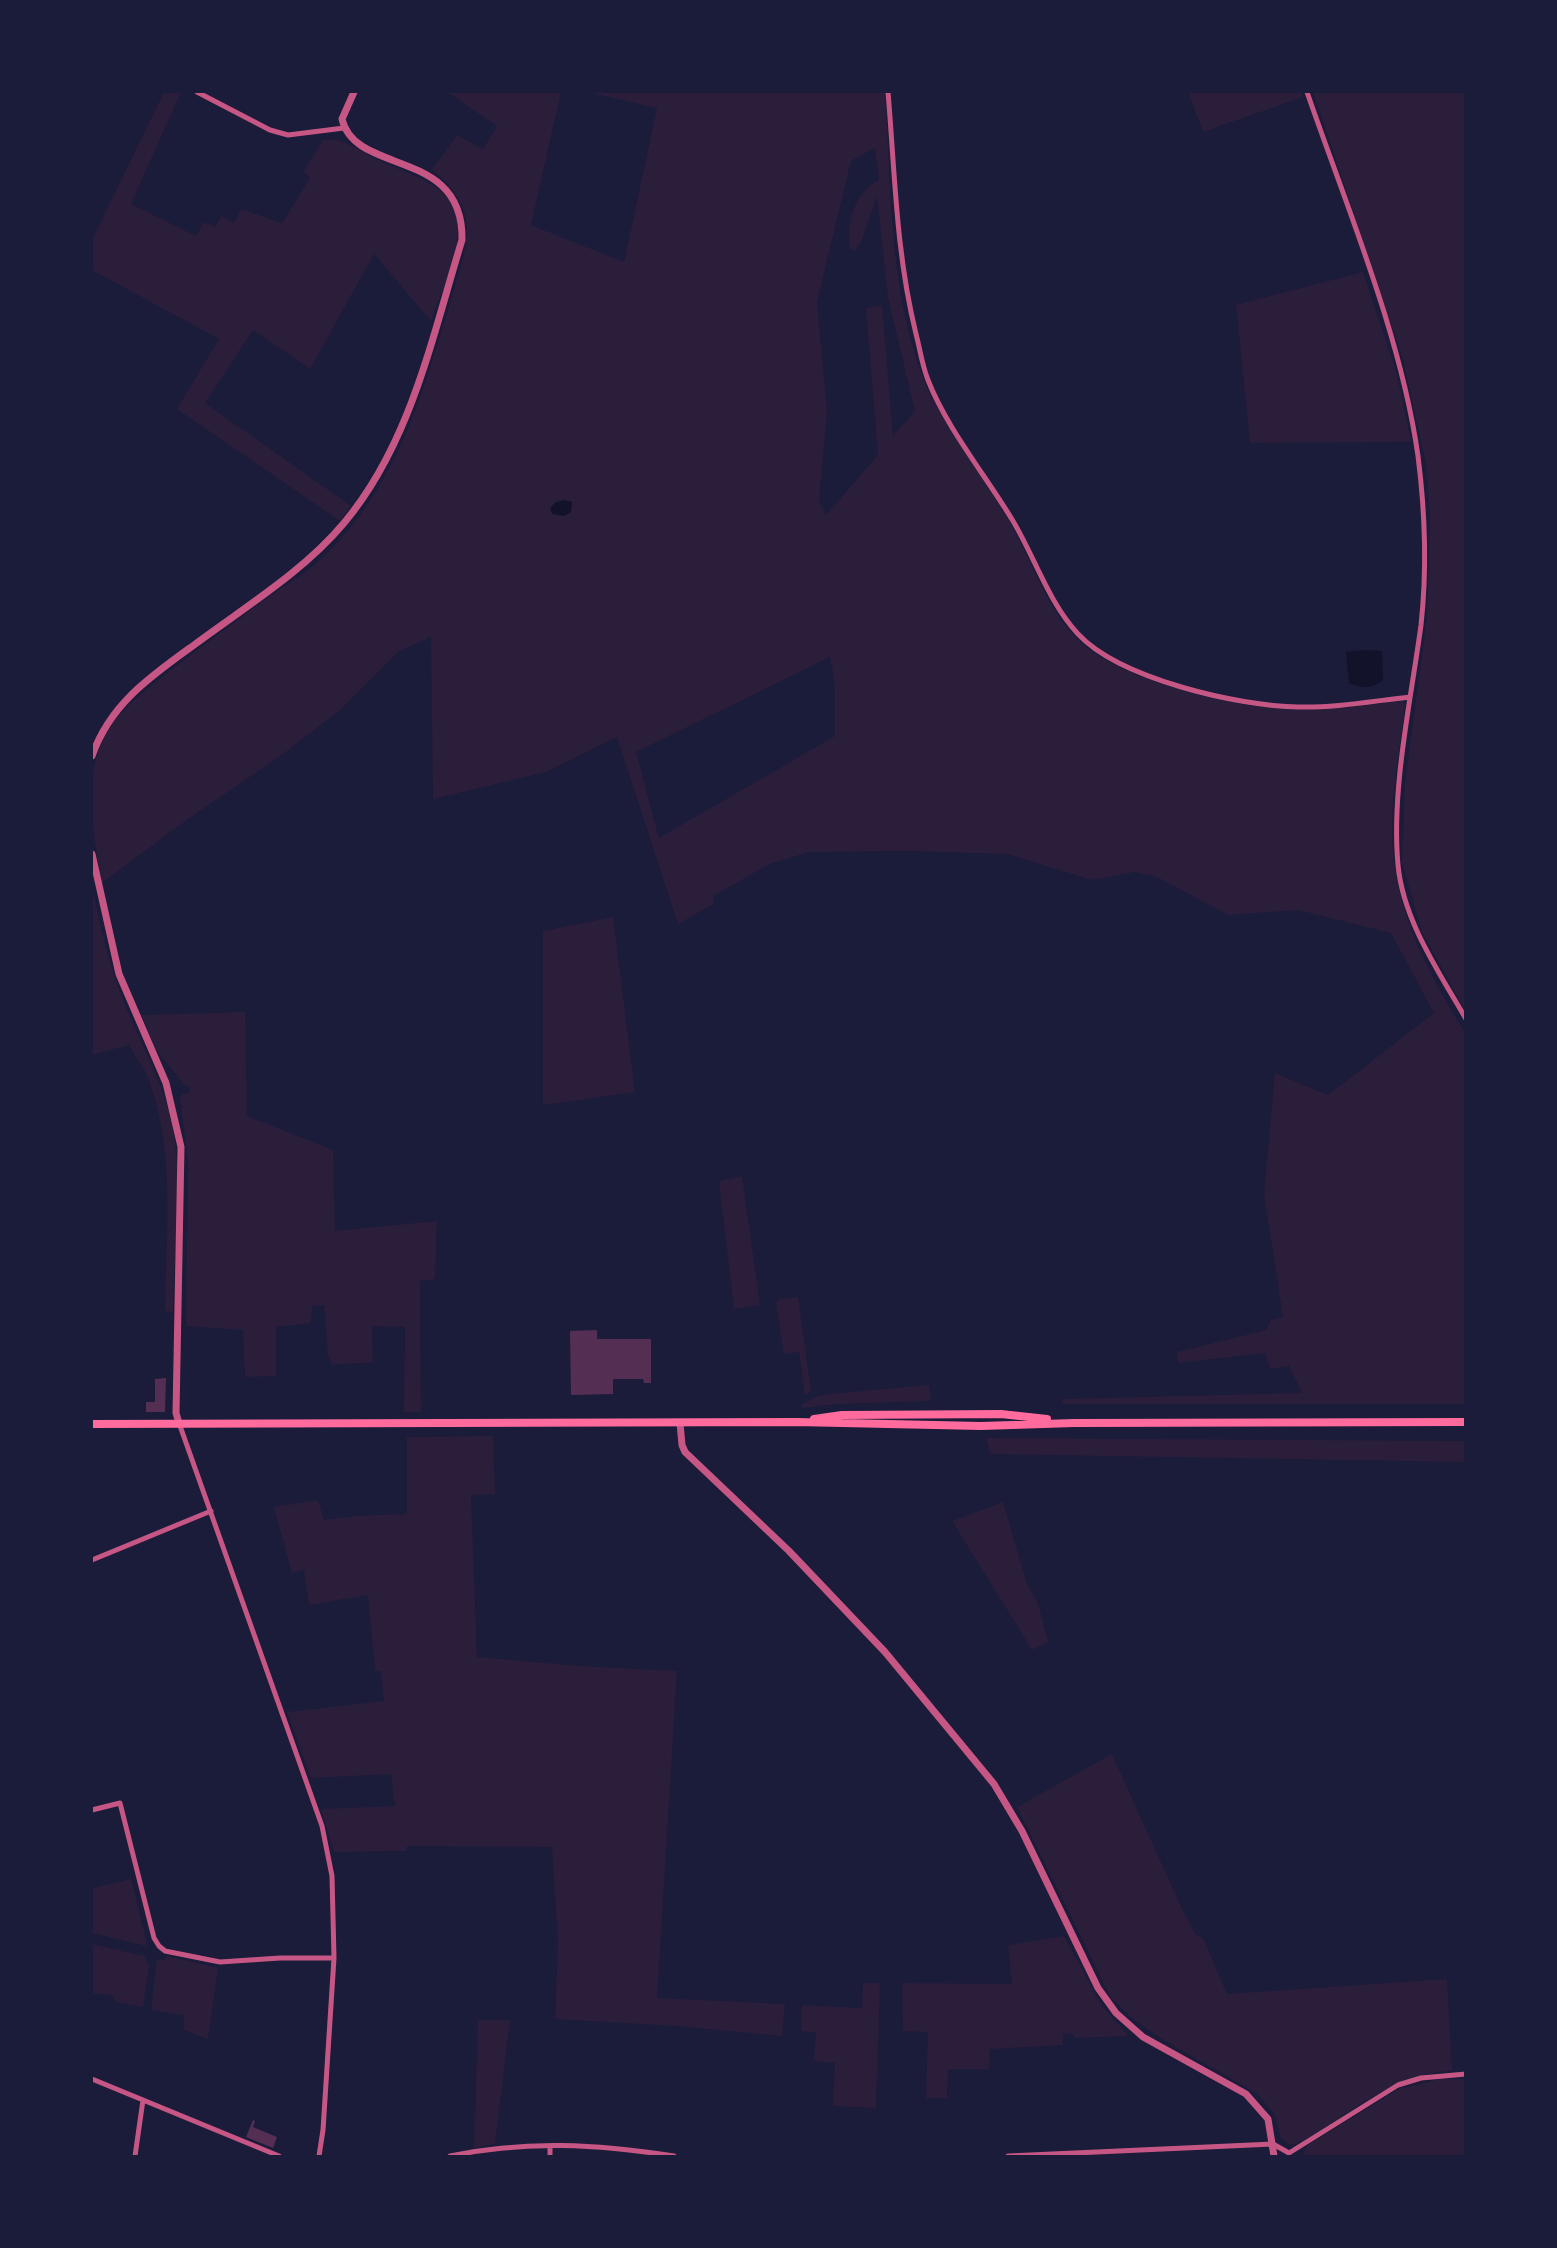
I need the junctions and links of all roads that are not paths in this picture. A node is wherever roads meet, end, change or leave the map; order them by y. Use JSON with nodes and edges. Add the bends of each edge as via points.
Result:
{"nodes":[{"id":1,"x":197,"y":92,"type":"edge"},
{"id":2,"x":354,"y":92,"type":"edge"},
{"id":3,"x":888,"y":92,"type":"edge"},
{"id":4,"x":1307,"y":92,"type":"edge"},
{"id":5,"x":344,"y":128,"type":"junction"},
{"id":6,"x":1410,"y":697,"type":"junction"},
{"id":7,"x":92,"y":756,"type":"edge"},
{"id":8,"x":92,"y":854,"type":"edge"},
{"id":9,"x":1466,"y":1019,"type":"edge"},
{"id":10,"x":1466,"y":1422,"type":"edge"},
{"id":11,"x":179,"y":1423,"type":"junction"},
{"id":12,"x":680,"y":1423,"type":"junction"},
{"id":13,"x":92,"y":1424,"type":"edge"},
{"id":14,"x":211,"y":1511,"type":"junction"},
{"id":15,"x":92,"y":1560,"type":"edge"},
{"id":16,"x":92,"y":1810,"type":"edge"},
{"id":17,"x":334,"y":1958,"type":"junction"},
{"id":18,"x":1466,"y":2074,"type":"edge"},
{"id":19,"x":92,"y":2079,"type":"edge"},
{"id":20,"x":143,"y":2100,"type":"junction"},
{"id":21,"x":1273,"y":2144,"type":"junction"},
{"id":22,"x":550,"y":2146,"type":"junction"},
{"id":23,"x":135,"y":2157,"type":"edge"},
{"id":24,"x":279,"y":2157,"type":"edge"},
{"id":25,"x":319,"y":2157,"type":"edge"},
{"id":26,"x":450,"y":2157,"type":"edge"},
{"id":27,"x":550,"y":2157,"type":"edge"},
{"id":28,"x":674,"y":2157,"type":"edge"},
{"id":29,"x":1008,"y":2157,"type":"edge"},
{"id":30,"x":1274,"y":2157,"type":"edge"}],
"edges":[{"from":1,"to":5,"type":"street","via":[[270,130],[288,135]]},
{"from":2,"to":5,"type":"street","via":[[344,110]]},
{"from":3,"to":6,"type":"street","via":[[902,272],[927,378],[1074,630],[1122,666],[1190,688],[1264,705],[1299,707]]},
{"from":4,"to":6,"type":"street","via":[[1402,375],[1418,456],[1424,572]]},
{"from":5,"to":7,"type":"street","via":[[358,143],[445,188],[456,203],[462,223],[459,250],[398,439],[365,495],[325,544],[134,690],[106,724]]},
{"from":6,"to":9,"type":"street","via":[[1397,813],[1398,867],[1418,932]]},
{"from":8,"to":11,"type":"street","via":[[120,974],[166,1083],[181,1147],[176,1413]]},
{"from":10,"to":12,"type":"main road"},
{"from":11,"to":12,"type":"main road"},
{"from":11,"to":13,"type":"main road"},
{"from":11,"to":14,"type":"street"},
{"from":12,"to":21,"type":"street","via":[[685,1452],[789,1551],[885,1652],[994,1784],[1022,1831],[1098,1988],[1116,2013],[1143,2037],[1246,2094],[1268,2119]]},
{"from":14,"to":15,"type":"street"},
{"from":14,"to":17,"type":"street","via":[[322,1826],[332,1876]]},
{"from":16,"to":17,"type":"street","via":[[120,1803],[151,1930],[165,1951],[220,1962]]},
{"from":17,"to":25,"type":"street"},
{"from":18,"to":21,"type":"street","via":[[1421,2078],[1398,2085],[1289,2153]]},
{"from":19,"to":20,"type":"street"},
{"from":20,"to":23,"type":"street"},
{"from":20,"to":24,"type":"street"},
{"from":21,"to":29,"type":"street"},
{"from":21,"to":30,"type":"street"},
{"from":22,"to":26,"type":"street","via":[[506,2145]]},
{"from":22,"to":27,"type":"street"},
{"from":22,"to":28,"type":"street","via":[[621,2148]]}]}
